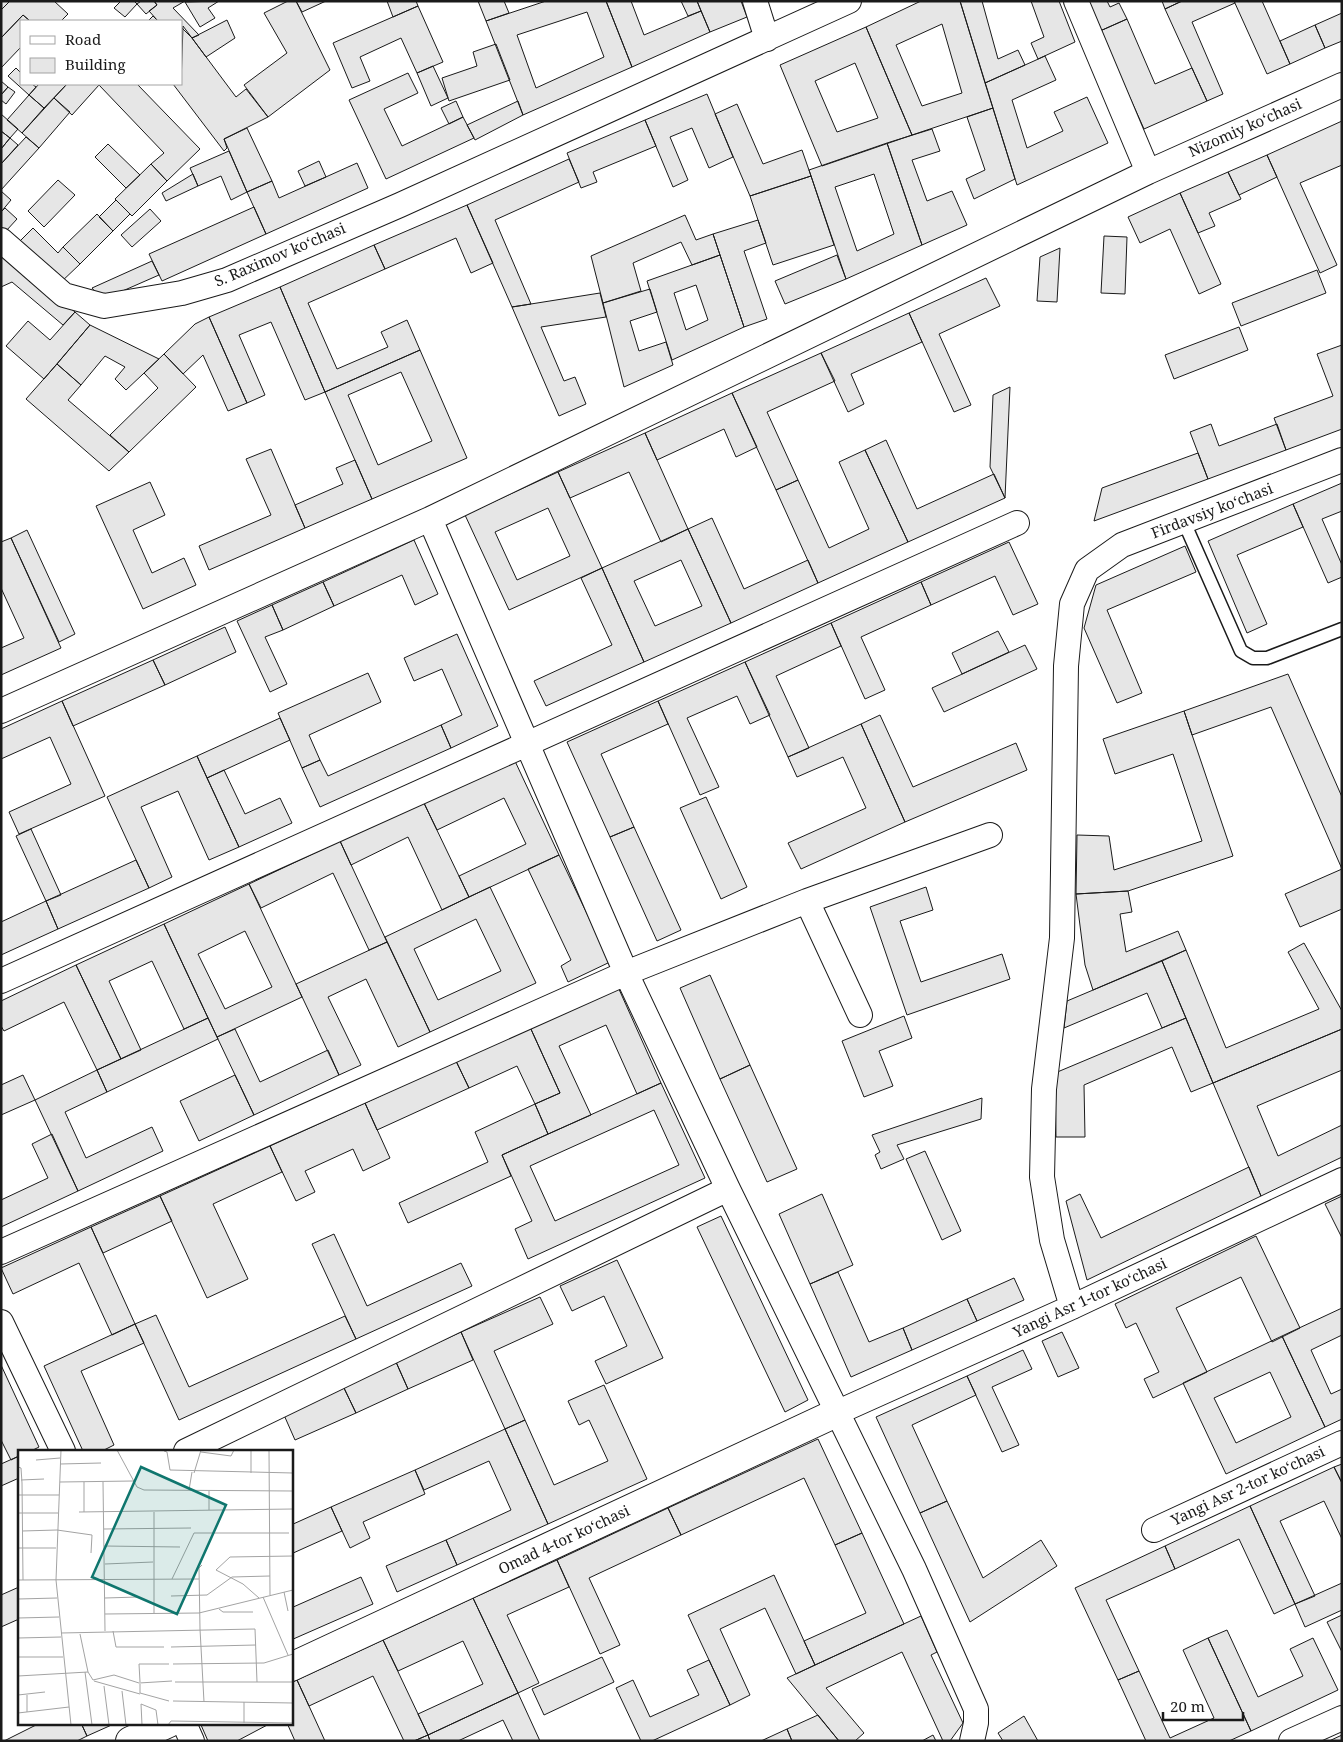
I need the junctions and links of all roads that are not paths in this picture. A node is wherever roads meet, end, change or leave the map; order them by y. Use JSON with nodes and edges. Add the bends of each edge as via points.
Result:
{"nodes":[{"id":1,"x":755,"y":1,"type":"edge"},
{"id":2,"x":849,"y":1,"type":"edge"},
{"id":3,"x":1076,"y":1,"type":"edge"},
{"id":4,"x":767,"y":39,"type":"junction"},
{"id":5,"x":1342,"y":85,"type":"edge"},
{"id":6,"x":1148,"y":172,"type":"junction"},
{"id":7,"x":1,"y":240,"type":"edge"},
{"id":8,"x":1342,"y":460,"type":"edge"},
{"id":9,"x":430,"y":519,"type":"junction"},
{"id":10,"x":1184,"y":522,"type":"junction"},
{"id":11,"x":1017,"y":523,"type":"dead end"},
{"id":12,"x":1342,"y":629,"type":"edge"},
{"id":13,"x":1,"y":711,"type":"edge"},
{"id":14,"x":526,"y":744,"type":"junction"},
{"id":15,"x":990,"y":835,"type":"dead end"},
{"id":16,"x":807,"y":901,"type":"junction"},
{"id":17,"x":626,"y":973,"type":"junction"},
{"id":18,"x":1,"y":981,"type":"edge"},
{"id":19,"x":860,"y":1015,"type":"dead end"},
{"id":20,"x":1342,"y":1180,"type":"edge"},
{"id":21,"x":728,"y":1189,"type":"junction"},
{"id":22,"x":1,"y":1252,"type":"edge"},
{"id":23,"x":1072,"y":1308,"type":"junction"},
{"id":24,"x":1,"y":1322,"type":"edge"},
{"id":25,"x":836,"y":1413,"type":"junction"},
{"id":26,"x":1342,"y":1443,"type":"edge"},
{"id":27,"x":63,"y":1450,"type":"edge"},
{"id":28,"x":188,"y":1450,"type":"edge"},
{"id":29,"x":1154,"y":1530,"type":"dead end"},
{"id":30,"x":292,"y":1667,"type":"edge"},
{"id":31,"x":1342,"y":1718,"type":"edge"},
{"id":32,"x":167,"y":1724,"type":"edge"},
{"id":33,"x":184,"y":1724,"type":"edge"},
{"id":34,"x":130,"y":1741,"type":"edge"},
{"id":35,"x":192,"y":1741,"type":"edge"},
{"id":36,"x":972,"y":1741,"type":"edge"},
{"id":37,"x":1291,"y":1741,"type":"edge"}],
"edges":[{"from":1,"to":4,"type":"street"},
{"from":2,"to":4,"type":"street","name":"S. Raximov koʻchasi"},
{"from":3,"to":6,"type":"street"},
{"from":4,"to":7,"type":"street","name":"S. Raximov koʻchasi","via":[[227,280],[182,293],[104,306],[64,295]]},
{"from":5,"to":6,"type":"street","name":"Nizomiy koʻchasi"},
{"from":6,"to":9,"type":"street","name":"Nizomiy koʻchasi"},
{"from":8,"to":10,"type":"street","name":"Firdavsiy koʻchasi"},
{"from":9,"to":13,"type":"street","name":"Nizomiy koʻchasi"},
{"from":9,"to":14,"type":"street"},
{"from":10,"to":12,"type":"lane","via":[[1241,651],[1253,658],[1267,658]]},
{"from":10,"to":23,"type":"street","name":"Firdavsiy koʻchasi","via":[[1122,545],[1087,570],[1072,604],[1066,666],[1062,938],[1044,1089],[1042,1157],[1052,1240]]},
{"from":11,"to":14,"type":"street"},
{"from":14,"to":17,"type":"street"},
{"from":14,"to":18,"type":"street"},
{"from":15,"to":16,"type":"street"},
{"from":16,"to":17,"type":"street"},
{"from":16,"to":19,"type":"street"},
{"from":17,"to":21,"type":"street"},
{"from":17,"to":22,"type":"street"},
{"from":20,"to":23,"type":"street","name":"Yangi Asr 1-tor koʻchasi"},
{"from":21,"to":25,"type":"street"},
{"from":21,"to":28,"type":"street"},
{"from":23,"to":25,"type":"street","name":"Yangi Asr 1-tor koʻchasi"},
{"from":24,"to":27,"type":"street"},
{"from":25,"to":30,"type":"street","name":"Omad 4-tor koʻchasi"},
{"from":25,"to":36,"type":"street","via":[[914,1569],[976,1709]]},
{"from":26,"to":29,"type":"street","name":"Yangi Asr 2-tor koʻchasi"},
{"from":31,"to":37,"type":"street"},
{"from":32,"to":34,"type":"street"},
{"from":33,"to":35,"type":"street"}]}
